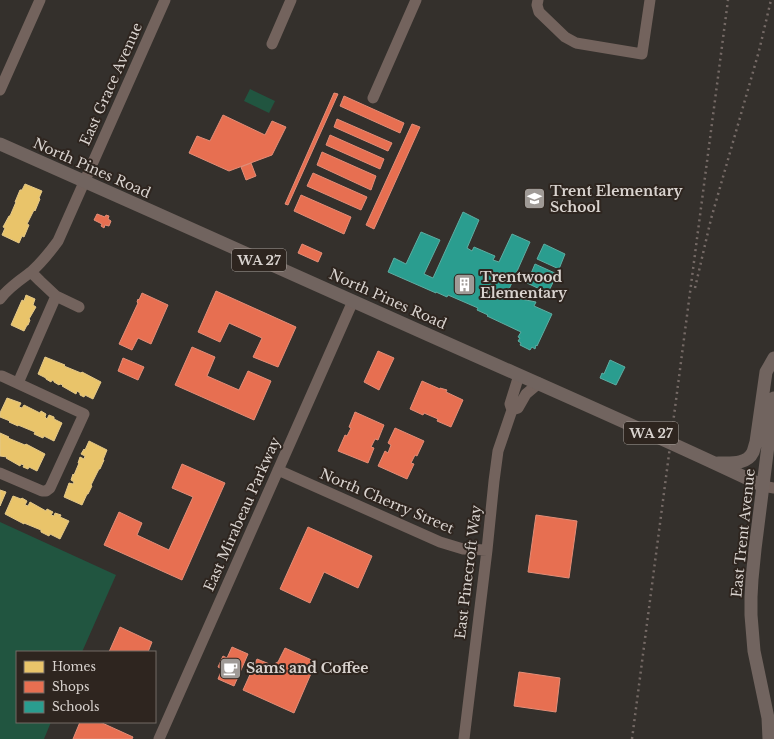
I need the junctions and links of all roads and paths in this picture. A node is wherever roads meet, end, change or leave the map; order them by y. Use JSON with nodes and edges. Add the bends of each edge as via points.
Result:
{"nodes":[{"id":1,"x":40,"y":0,"type":"edge"},
{"id":2,"x":165,"y":0,"type":"edge"},
{"id":3,"x":291,"y":0,"type":"edge"},
{"id":4,"x":416,"y":0,"type":"edge"},
{"id":5,"x":538,"y":0,"type":"edge"},
{"id":6,"x":650,"y":0,"type":"edge"},
{"id":7,"x":272,"y":44,"type":"dead end"},
{"id":8,"x":0,"y":90,"type":"edge"},
{"id":9,"x":373,"y":98,"type":"dead end"},
{"id":10,"x":0,"y":144,"type":"edge"},
{"id":11,"x":84,"y":181,"type":"junction"},
{"id":12,"x":31,"y":272,"type":"junction"},
{"id":13,"x":56,"y":296,"type":"junction"},
{"id":14,"x":0,"y":299,"type":"edge"},
{"id":15,"x":353,"y":301,"type":"junction"},
{"id":16,"x":79,"y":307,"type":"dead end"},
{"id":17,"x":774,"y":358,"type":"edge"},
{"id":18,"x":519,"y":375,"type":"junction"},
{"id":19,"x":0,"y":376,"type":"edge"},
{"id":20,"x":539,"y":383,"type":"junction"},
{"id":21,"x":18,"y":384,"type":"junction"},
{"id":22,"x":774,"y":398,"type":"edge"},
{"id":23,"x":512,"y":410,"type":"junction"},
{"id":24,"x":714,"y":462,"type":"junction"},
{"id":25,"x":278,"y":470,"type":"junction"},
{"id":26,"x":0,"y":473,"type":"edge"},
{"id":27,"x":768,"y":487,"type":"edge"},
{"id":28,"x":487,"y":550,"type":"junction"},
{"id":29,"x":768,"y":718,"type":"junction"},
{"id":30,"x":774,"y":733,"type":"edge"},
{"id":31,"x":159,"y":739,"type":"edge"},
{"id":32,"x":464,"y":739,"type":"edge"},
{"id":33,"x":769,"y":739,"type":"edge"}],
"edges":[{"from":1,"to":8,"type":"street"},
{"from":2,"to":11,"type":"street","name":"East Grace Avenue"},
{"from":3,"to":7,"type":"street"},
{"from":4,"to":9,"type":"street"},
{"from":5,"to":6,"type":"street","via":[[539,12],[576,43],[642,54]]},
{"from":10,"to":11,"type":"main road","name":"North Pines Road","number":"WA 27"},
{"from":11,"to":12,"type":"street","name":"East Grace Avenue","via":[[58,241]]},
{"from":11,"to":15,"type":"main road","name":"North Pines Road","number":"WA 27"},
{"from":12,"to":13,"type":"street"},
{"from":12,"to":14,"type":"street","name":"East Grace Avenue"},
{"from":13,"to":16,"type":"street"},
{"from":13,"to":21,"type":"street"},
{"from":15,"to":18,"type":"main road","name":"North Pines Road","number":"WA 27"},
{"from":15,"to":25,"type":"street","name":"East Mirabeau Parkway"},
{"from":17,"to":24,"type":"main road","via":[[766,372],[756,442],[752,453],[737,463]]},
{"from":18,"to":20,"type":"main road","name":"North Pines Road","number":"WA 27"},
{"from":18,"to":23,"type":"street","name":"East Pinecroft Way","via":[[510,404]]},
{"from":19,"to":21,"type":"street"},
{"from":20,"to":23,"type":"street","name":"East Pinecroft Way","via":[[526,394],[518,408]]},
{"from":20,"to":24,"type":"main road","name":"North Pines Road","number":"WA 27"},
{"from":21,"to":26,"type":"street","via":[[84,414],[50,488],[46,491],[42,492]]},
{"from":22,"to":27,"type":"main road","name":"East Trent Avenue"},
{"from":23,"to":28,"type":"street","name":"East Pinecroft Way","via":[[498,451]]},
{"from":24,"to":27,"type":"main road","name":"North Pines Road","number":"WA 27"},
{"from":25,"to":28,"type":"street","name":"North Cherry Street","via":[[440,542],[463,549]]},
{"from":25,"to":31,"type":"street","name":"East Mirabeau Parkway"},
{"from":27,"to":29,"type":"main road","name":"East Trent Avenue","via":[[752,579],[751,615],[754,651]]},
{"from":28,"to":32,"type":"street","name":"East Pinecroft Way"},
{"from":29,"to":30,"type":"main road","name":"East Trent Avenue"},
{"from":29,"to":33,"type":"main road","name":"East Trent Avenue"}]}
